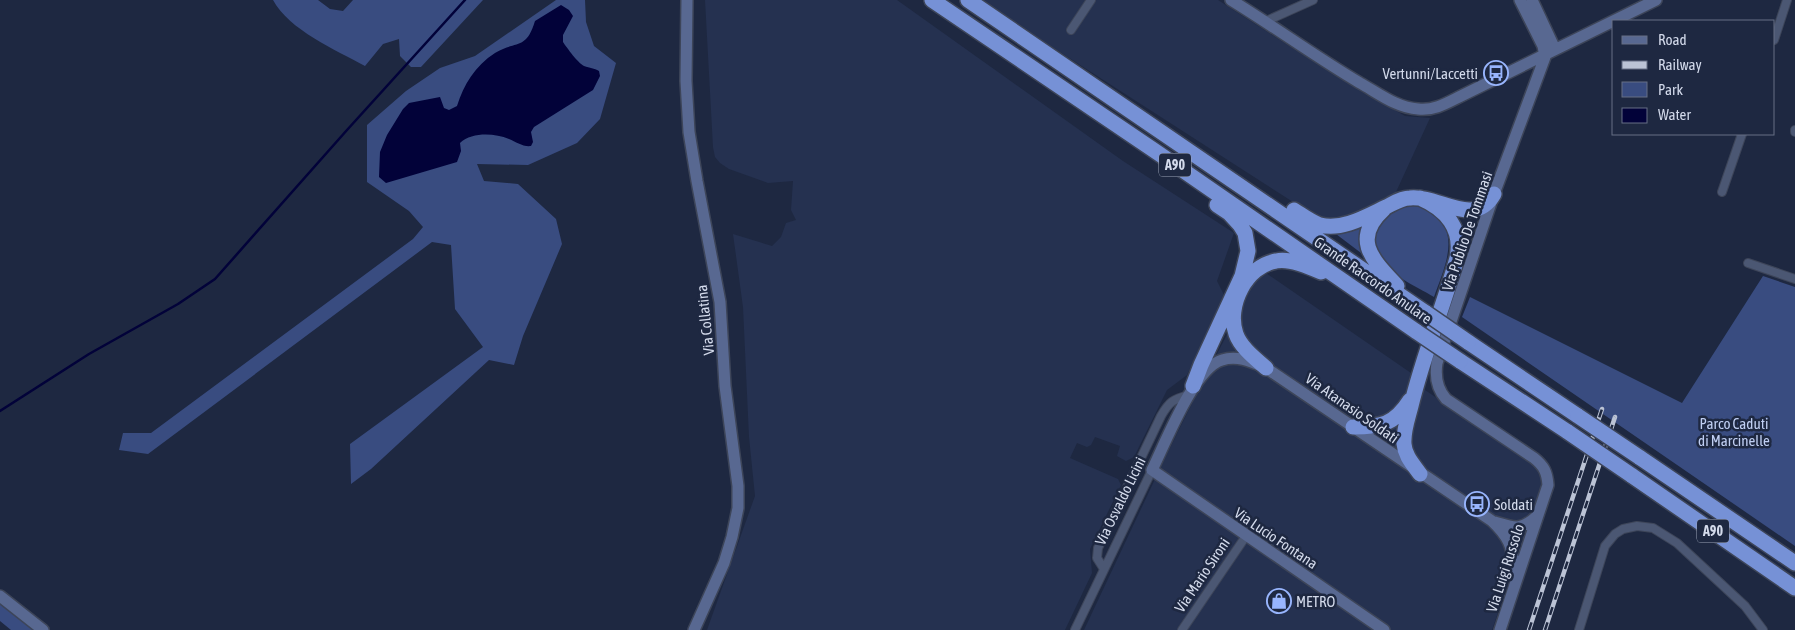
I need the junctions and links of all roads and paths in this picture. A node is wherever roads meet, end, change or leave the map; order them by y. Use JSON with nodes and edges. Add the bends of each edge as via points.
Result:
{"nodes":[{"id":1,"x":687,"y":0,"type":"edge"},
{"id":2,"x":932,"y":0,"type":"edge"},
{"id":3,"x":968,"y":0,"type":"edge"},
{"id":4,"x":1091,"y":0,"type":"edge"},
{"id":5,"x":1231,"y":0,"type":"edge"},
{"id":6,"x":1313,"y":0,"type":"edge"},
{"id":7,"x":1656,"y":0,"type":"edge"},
{"id":8,"x":1787,"y":0,"type":"edge"},
{"id":9,"x":1528,"y":4,"type":"edge"},
{"id":10,"x":1615,"y":20,"type":"edge"},
{"id":11,"x":1264,"y":22,"type":"junction"},
{"id":12,"x":1612,"y":22,"type":"edge"},
{"id":13,"x":1071,"y":30,"type":"dead end"},
{"id":14,"x":1775,"y":37,"type":"edge"},
{"id":15,"x":1550,"y":52,"type":"junction"},
{"id":16,"x":1742,"y":135,"type":"edge"},
{"id":17,"x":1158,"y":153,"type":"junction"},
{"id":18,"x":1216,"y":169,"type":"junction"},
{"id":19,"x":1722,"y":192,"type":"dead end"},
{"id":20,"x":1494,"y":194,"type":"junction"},
{"id":21,"x":1420,"y":198,"type":"junction"},
{"id":22,"x":1387,"y":206,"type":"junction"},
{"id":23,"x":1748,"y":263,"type":"dead end"},
{"id":24,"x":1795,"y":279,"type":"edge"},
{"id":25,"x":1364,"y":295,"type":"junction"},
{"id":26,"x":1421,"y":310,"type":"junction"},
{"id":27,"x":1266,"y":368,"type":"junction"},
{"id":28,"x":1191,"y":390,"type":"junction"},
{"id":29,"x":1414,"y":392,"type":"junction"},
{"id":30,"x":1353,"y":427,"type":"junction"},
{"id":31,"x":1152,"y":470,"type":"junction"},
{"id":32,"x":1420,"y":474,"type":"junction"},
{"id":33,"x":1538,"y":515,"type":"junction"},
{"id":34,"x":1492,"y":521,"type":"junction"},
{"id":35,"x":1246,"y":536,"type":"junction"},
{"id":36,"x":1795,"y":563,"type":"edge"},
{"id":37,"x":1104,"y":569,"type":"junction"},
{"id":38,"x":1517,"y":576,"type":"junction"},
{"id":39,"x":1795,"y":588,"type":"edge"},
{"id":40,"x":0,"y":596,"type":"edge"},
{"id":41,"x":43,"y":630,"type":"edge"},
{"id":42,"x":694,"y":630,"type":"edge"},
{"id":43,"x":1075,"y":630,"type":"edge"},
{"id":44,"x":1182,"y":630,"type":"edge"},
{"id":45,"x":1384,"y":630,"type":"edge"},
{"id":46,"x":1500,"y":630,"type":"edge"},
{"id":47,"x":1578,"y":630,"type":"edge"},
{"id":48,"x":1763,"y":630,"type":"edge"}],
"edges":[{"from":1,"to":42,"type":"street","name":"Via Collatina","via":[[689,132],[720,302],[725,386],[738,486],[738,508],[732,537]]},
{"from":2,"to":17,"type":"highway","name":"Grande Raccordo Anulare","number":"A90"},
{"from":3,"to":18,"type":"highway","name":"Grande Raccordo Anulare","number":"A90"},
{"from":4,"to":13,"type":"street"},
{"from":5,"to":11,"type":"street"},
{"from":6,"to":11,"type":"street"},
{"from":7,"to":10,"type":"street"},
{"from":8,"to":14,"type":"street"},
{"from":9,"to":15,"type":"street"},
{"from":11,"to":15,"type":"street","via":[[1388,99],[1416,109],[1435,108]]},
{"from":12,"to":15,"type":"street"},
{"from":15,"to":20,"type":"street","name":"Via Publio De Tommasi"},
{"from":16,"to":19,"type":"street"},
{"from":17,"to":25,"type":"highway","name":"Grande Raccordo Anulare","number":"A90"},
{"from":17,"to":28,"type":"highway","via":[[1235,219],[1247,242],[1242,276]]},
{"from":18,"to":22,"type":"highway","via":[[1321,225],[1347,223]]},
{"from":18,"to":26,"type":"highway","name":"Grande Raccordo Anulare","number":"A90"},
{"from":20,"to":21,"type":"highway","via":[[1485,205],[1470,210]]},
{"from":20,"to":33,"type":"street","name":"Via Publio De Tommasi","via":[[1437,363],[1436,379],[1439,390],[1450,403],[1544,465],[1548,485]]},
{"from":21,"to":22,"type":"highway","via":[[1408,198]]},
{"from":21,"to":29,"type":"highway","via":[[1450,218],[1459,244],[1452,278]]},
{"from":22,"to":26,"type":"highway","via":[[1370,229],[1369,252]]},
{"from":23,"to":24,"type":"street"},
{"from":25,"to":27,"type":"highway","via":[[1334,278],[1287,260],[1273,261],[1260,268],[1247,279],[1235,304],[1233,318],[1242,345]]},
{"from":25,"to":39,"type":"highway","name":"Grande Raccordo Anulare","number":"A90","bridge":true},
{"from":26,"to":36,"type":"highway","name":"Grande Raccordo Anulare","number":"A90","bridge":true},
{"from":27,"to":28,"type":"street","name":"Via Atanasio Soldati","via":[[1240,358],[1226,359],[1211,365]]},
{"from":27,"to":30,"type":"street","name":"Via Atanasio Soldati"},
{"from":28,"to":31,"type":"street","name":"Via Osvaldo Licini"},
{"from":28,"to":37,"type":"street","via":[[1168,404],[1157,424],[1098,548],[1097,558]]},
{"from":29,"to":30,"type":"highway","via":[[1403,410],[1390,422]]},
{"from":29,"to":32,"type":"highway","via":[[1404,446]]},
{"from":30,"to":32,"type":"street","name":"Via Atanasio Soldati"},
{"from":31,"to":35,"type":"street","name":"Via Lucio Fontana"},
{"from":31,"to":37,"type":"street","name":"Via Osvaldo Licini"},
{"from":32,"to":34,"type":"street","name":"Via Atanasio Soldati"},
{"from":33,"to":34,"type":"street","name":"Via Atanasio Soldati","via":[[1520,528]]},
{"from":33,"to":38,"type":"street","name":"Via Luigi Russolo"},
{"from":34,"to":38,"type":"street","name":"Via Atanasio Soldati","via":[[1510,545]]},
{"from":35,"to":44,"type":"street","name":"Via Mario Sironi"},
{"from":35,"to":45,"type":"street","name":"Via Lucio Fontana"},
{"from":37,"to":43,"type":"street","name":"Via Osvaldo Licini"},
{"from":38,"to":46,"type":"street","name":"Via Luigi Russolo"},
{"from":40,"to":41,"type":"street"},
{"from":47,"to":48,"type":"street","via":[[1605,546],[1615,534],[1637,526],[1653,528],[1677,543],[1746,606]]}]}
